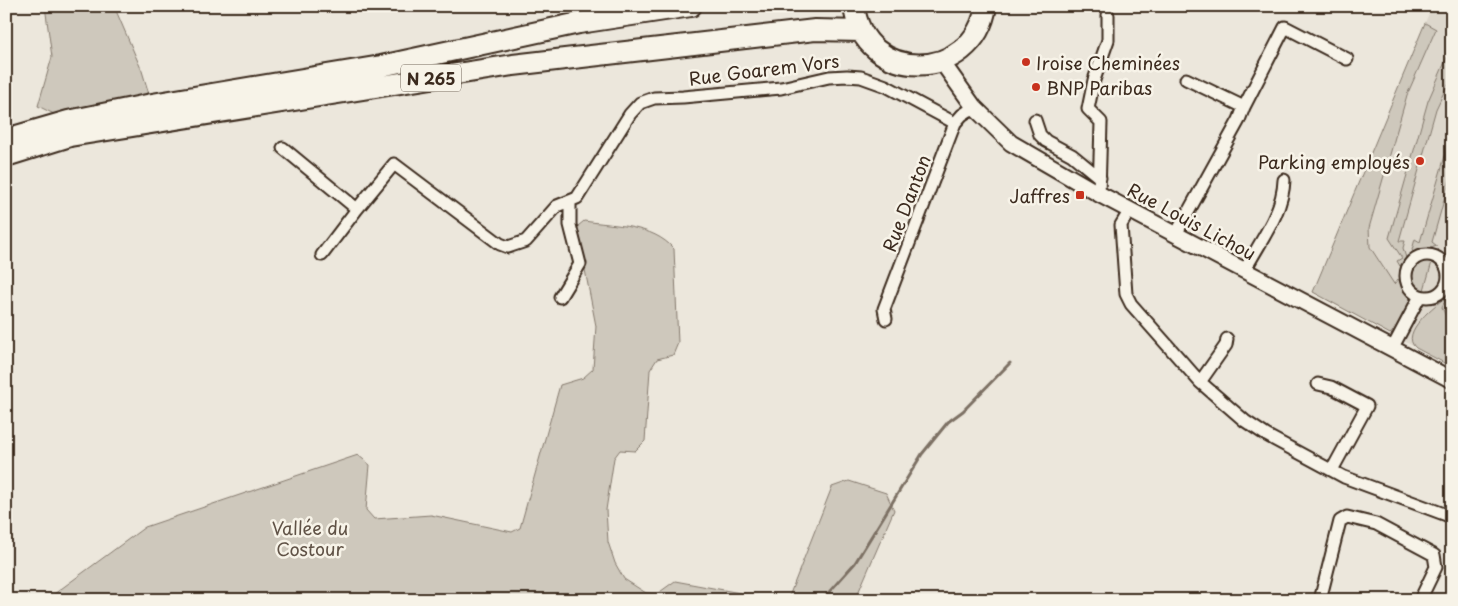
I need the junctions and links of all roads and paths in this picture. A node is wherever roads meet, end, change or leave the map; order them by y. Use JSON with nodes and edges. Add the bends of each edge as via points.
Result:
{"nodes":[{"id":1,"x":691,"y":6,"type":"edge"},
{"id":2,"x":854,"y":6,"type":"edge"},
{"id":3,"x":987,"y":7,"type":"edge"},
{"id":4,"x":1108,"y":15,"type":"dead end"},
{"id":5,"x":861,"y":31,"type":"junction"},
{"id":6,"x":1347,"y":59,"type":"dead end"},
{"id":7,"x":942,"y":62,"type":"junction"},
{"id":8,"x":1186,"y":79,"type":"dead end"},
{"id":9,"x":1244,"y":106,"type":"junction"},
{"id":10,"x":974,"y":107,"type":"junction"},
{"id":11,"x":1034,"y":120,"type":"dead end"},
{"id":12,"x":955,"y":123,"type":"junction"},
{"id":13,"x":6,"y":139,"type":"edge"},
{"id":14,"x":283,"y":148,"type":"dead end"},
{"id":15,"x":6,"y":156,"type":"edge"},
{"id":16,"x":1100,"y":178,"type":"junction"},
{"id":17,"x":1284,"y":180,"type":"dead end"},
{"id":18,"x":1099,"y":194,"type":"junction"},
{"id":19,"x":570,"y":202,"type":"junction"},
{"id":20,"x":356,"y":209,"type":"junction"},
{"id":21,"x":1130,"y":210,"type":"junction"},
{"id":22,"x":1176,"y":234,"type":"junction"},
{"id":23,"x":322,"y":255,"type":"dead end"},
{"id":24,"x":1245,"y":270,"type":"junction"},
{"id":25,"x":1420,"y":296,"type":"dead end"},
{"id":26,"x":560,"y":297,"type":"dead end"},
{"id":27,"x":886,"y":319,"type":"dead end"},
{"id":28,"x":1227,"y":340,"type":"dead end"},
{"id":29,"x":1393,"y":347,"type":"junction"},
{"id":30,"x":1452,"y":380,"type":"edge"},
{"id":31,"x":1200,"y":382,"type":"junction"},
{"id":32,"x":1318,"y":384,"type":"dead end"},
{"id":33,"x":1332,"y":470,"type":"junction"},
{"id":34,"x":1452,"y":517,"type":"edge"},
{"id":35,"x":1320,"y":600,"type":"edge"},
{"id":36,"x":1420,"y":600,"type":"edge"}],
"edges":[{"from":1,"to":13,"type":"highway","number":"N 265","via":[[578,23],[381,66],[68,120]]},
{"from":2,"to":5,"type":"highway"},
{"from":3,"to":7,"type":"highway","via":[[972,41]]},
{"from":4,"to":16,"type":"street","via":[[1108,40],[1088,109],[1101,122]]},
{"from":5,"to":7,"type":"highway","via":[[872,46],[905,64],[924,66]]},
{"from":5,"to":15,"type":"highway","number":"N 265","via":[[815,30],[513,65],[70,136]]},
{"from":6,"to":9,"type":"street","via":[[1285,27]]},
{"from":7,"to":10,"type":"main road","name":"Rue Louis Lichou"},
{"from":8,"to":9,"type":"street"},
{"from":9,"to":22,"type":"street"},
{"from":10,"to":12,"type":"street","name":"Rue Danton"},
{"from":10,"to":18,"type":"main road","name":"Rue Louis Lichou","via":[[1011,143]]},
{"from":11,"to":16,"type":"street","via":[[1046,141],[1072,155]]},
{"from":12,"to":19,"type":"street","name":"Rue Goarem Vors","via":[[886,86],[861,77],[829,77],[781,88],[654,98],[640,103],[630,114],[586,186]]},
{"from":12,"to":27,"type":"street","name":"Rue Danton","via":[[884,309]]},
{"from":14,"to":20,"type":"street"},
{"from":16,"to":18,"type":"street"},
{"from":17,"to":24,"type":"street","via":[[1283,197]]},
{"from":18,"to":21,"type":"main road","name":"Rue Louis Lichou"},
{"from":19,"to":20,"type":"street","name":"Rue Goarem Vors","via":[[557,206],[526,241],[508,247],[394,164]]},
{"from":19,"to":26,"type":"street","via":[[570,225],[580,264]]},
{"from":20,"to":23,"type":"street","name":"Rue Goarem Vors"},
{"from":21,"to":22,"type":"main road","name":"Rue Louis Lichou"},
{"from":21,"to":31,"type":"street","via":[[1121,225],[1126,294],[1131,304]]},
{"from":22,"to":24,"type":"main road","name":"Rue Louis Lichou"},
{"from":24,"to":29,"type":"main road","name":"Rue Louis Lichou"},
{"from":25,"to":29,"type":"street"},
{"from":28,"to":31,"type":"street"},
{"from":29,"to":30,"type":"main road","name":"Rue Louis Lichou"},
{"from":31,"to":33,"type":"street","via":[[1266,435]]},
{"from":32,"to":33,"type":"street","via":[[1331,387],[1367,406]]},
{"from":33,"to":34,"type":"street"},
{"from":35,"to":36,"type":"street","via":[[1340,521],[1347,517],[1376,524],[1434,555],[1436,567]]}]}
